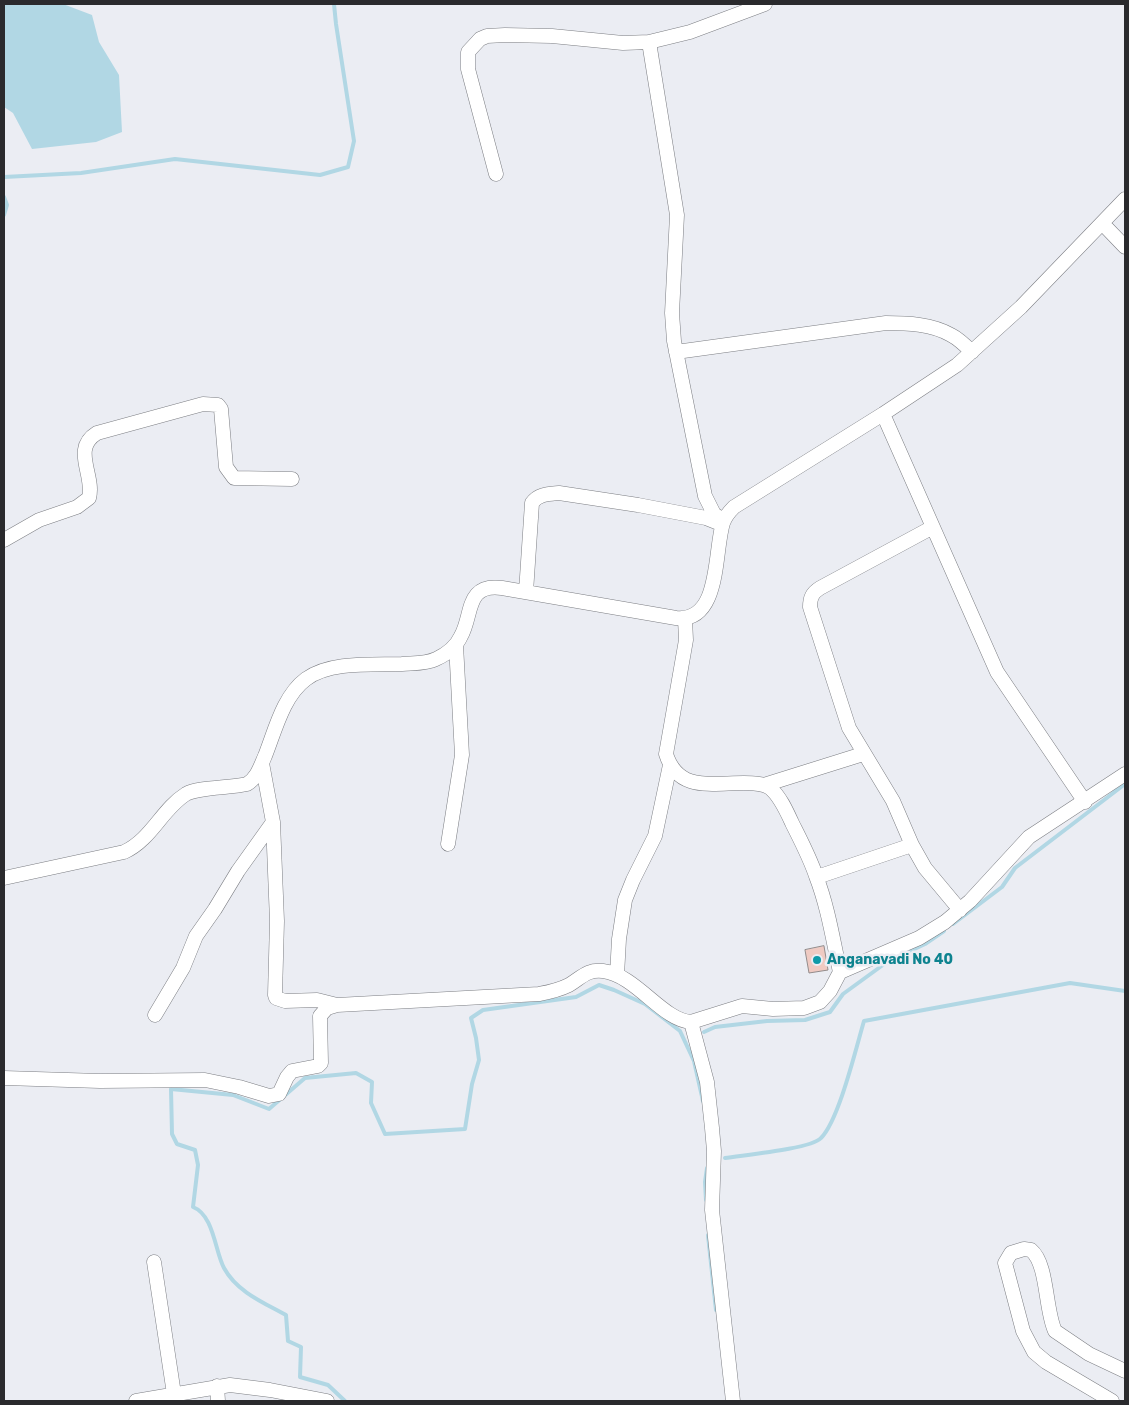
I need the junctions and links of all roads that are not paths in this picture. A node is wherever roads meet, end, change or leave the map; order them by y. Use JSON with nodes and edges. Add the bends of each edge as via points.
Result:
{"nodes":[{"id":1,"x":765,"y":4,"type":"edge"},
{"id":2,"x":649,"y":42,"type":"junction"},
{"id":3,"x":496,"y":174,"type":"dead end"},
{"id":4,"x":1125,"y":199,"type":"edge"},
{"id":5,"x":1102,"y":223,"type":"junction"},
{"id":6,"x":1125,"y":247,"type":"edge"},
{"id":7,"x":676,"y":352,"type":"junction"},
{"id":8,"x":972,"y":352,"type":"junction"},
{"id":9,"x":883,"y":414,"type":"junction"},
{"id":10,"x":292,"y":480,"type":"dead end"},
{"id":11,"x":723,"y":523,"type":"junction"},
{"id":12,"x":933,"y":527,"type":"junction"},
{"id":13,"x":4,"y":540,"type":"edge"},
{"id":14,"x":526,"y":592,"type":"junction"},
{"id":15,"x":685,"y":619,"type":"junction"},
{"id":16,"x":456,"y":645,"type":"junction"},
{"id":17,"x":863,"y":754,"type":"junction"},
{"id":18,"x":262,"y":763,"type":"junction"},
{"id":19,"x":670,"y":765,"type":"junction"},
{"id":20,"x":1125,"y":774,"type":"edge"},
{"id":21,"x":764,"y":785,"type":"junction"},
{"id":22,"x":1084,"y":802,"type":"junction"},
{"id":23,"x":273,"y":822,"type":"junction"},
{"id":24,"x":448,"y":844,"type":"dead end"},
{"id":25,"x":912,"y":845,"type":"junction"},
{"id":26,"x":817,"y":877,"type":"junction"},
{"id":27,"x":4,"y":878,"type":"edge"},
{"id":28,"x":960,"y":910,"type":"junction"},
{"id":29,"x":840,"y":972,"type":"junction"},
{"id":30,"x":617,"y":975,"type":"junction"},
{"id":31,"x":336,"y":1005,"type":"junction"},
{"id":32,"x":155,"y":1015,"type":"dead end"},
{"id":33,"x":691,"y":1022,"type":"junction"},
{"id":34,"x":4,"y":1078,"type":"edge"},
{"id":35,"x":154,"y":1262,"type":"dead end"},
{"id":36,"x":1125,"y":1371,"type":"edge"},
{"id":37,"x":217,"y":1386,"type":"junction"},
{"id":38,"x":174,"y":1394,"type":"junction"},
{"id":39,"x":136,"y":1401,"type":"edge"},
{"id":40,"x":218,"y":1401,"type":"edge"},
{"id":41,"x":327,"y":1401,"type":"edge"},
{"id":42,"x":732,"y":1401,"type":"edge"},
{"id":43,"x":1112,"y":1401,"type":"edge"}],
"edges":[{"from":1,"to":2,"type":"street","via":[[690,32]]},
{"from":2,"to":3,"type":"street","via":[[505,35],[480,39],[468,52],[468,69]]},
{"from":2,"to":7,"type":"street","via":[[677,215],[672,313]]},
{"from":4,"to":5,"type":"street"},
{"from":5,"to":6,"type":"street"},
{"from":5,"to":8,"type":"street","via":[[1021,307]]},
{"from":7,"to":8,"type":"street","via":[[886,323],[930,327],[951,335]]},
{"from":7,"to":11,"type":"street","via":[[706,496],[714,514]]},
{"from":8,"to":9,"type":"street","via":[[958,365]]},
{"from":9,"to":11,"type":"street","via":[[734,507]]},
{"from":9,"to":12,"type":"street"},
{"from":10,"to":13,"type":"street","via":[[234,478],[226,466],[221,409],[218,405],[203,404],[91,437],[86,442],[85,457],[91,486],[89,498],[77,507],[39,520]]},
{"from":11,"to":14,"type":"street","via":[[559,493],[538,497],[532,502]]},
{"from":11,"to":15,"type":"street","via":[[711,592],[700,610]]},
{"from":12,"to":17,"type":"street","via":[[820,588],[810,600],[849,728]]},
{"from":12,"to":22,"type":"street","via":[[998,672]]},
{"from":14,"to":15,"type":"street"},
{"from":14,"to":16,"type":"street","via":[[494,587],[477,593]]},
{"from":15,"to":19,"type":"street","via":[[686,640],[666,754]]},
{"from":16,"to":18,"type":"street","via":[[434,660],[333,668],[315,673],[296,687],[289,698]]},
{"from":16,"to":24,"type":"street","via":[[462,755]]},
{"from":17,"to":21,"type":"street"},
{"from":17,"to":25,"type":"street","via":[[893,801]]},
{"from":18,"to":23,"type":"street"},
{"from":18,"to":27,"type":"street","via":[[247,784],[184,795],[138,844],[124,852]]},
{"from":19,"to":21,"type":"street","via":[[688,781]]},
{"from":19,"to":30,"type":"street","via":[[656,836],[625,900]]},
{"from":20,"to":22,"type":"street"},
{"from":21,"to":26,"type":"street","via":[[776,795],[788,814]]},
{"from":22,"to":28,"type":"street","via":[[1029,837]]},
{"from":23,"to":31,"type":"street","via":[[277,921],[275,995],[285,1001],[317,1000]]},
{"from":23,"to":32,"type":"street","via":[[196,936],[183,968]]},
{"from":25,"to":26,"type":"street"},
{"from":25,"to":28,"type":"street","via":[[925,868]]},
{"from":26,"to":29,"type":"street"},
{"from":28,"to":29,"type":"street","via":[[919,938]]},
{"from":29,"to":33,"type":"street","via":[[820,1002],[804,1008],[742,1006]]},
{"from":30,"to":31,"type":"street","via":[[603,971],[588,972],[570,984],[539,994]]},
{"from":30,"to":33,"type":"street","via":[[649,996],[670,1015]]},
{"from":31,"to":34,"type":"street","via":[[327,1008],[320,1016],[321,1062],[318,1066],[292,1071],[281,1092],[275,1096],[205,1080]]},
{"from":33,"to":42,"type":"street","via":[[707,1082],[712,1128],[712,1210]]},
{"from":35,"to":38,"type":"street"},
{"from":36,"to":43,"type":"street","via":[[1089,1354],[1055,1331],[1038,1259],[1031,1250],[1011,1253],[1005,1263],[1023,1331],[1034,1352]]},
{"from":37,"to":38,"type":"street"},
{"from":37,"to":40,"type":"street"},
{"from":37,"to":41,"type":"street","via":[[270,1390]]},
{"from":38,"to":39,"type":"street"}]}
